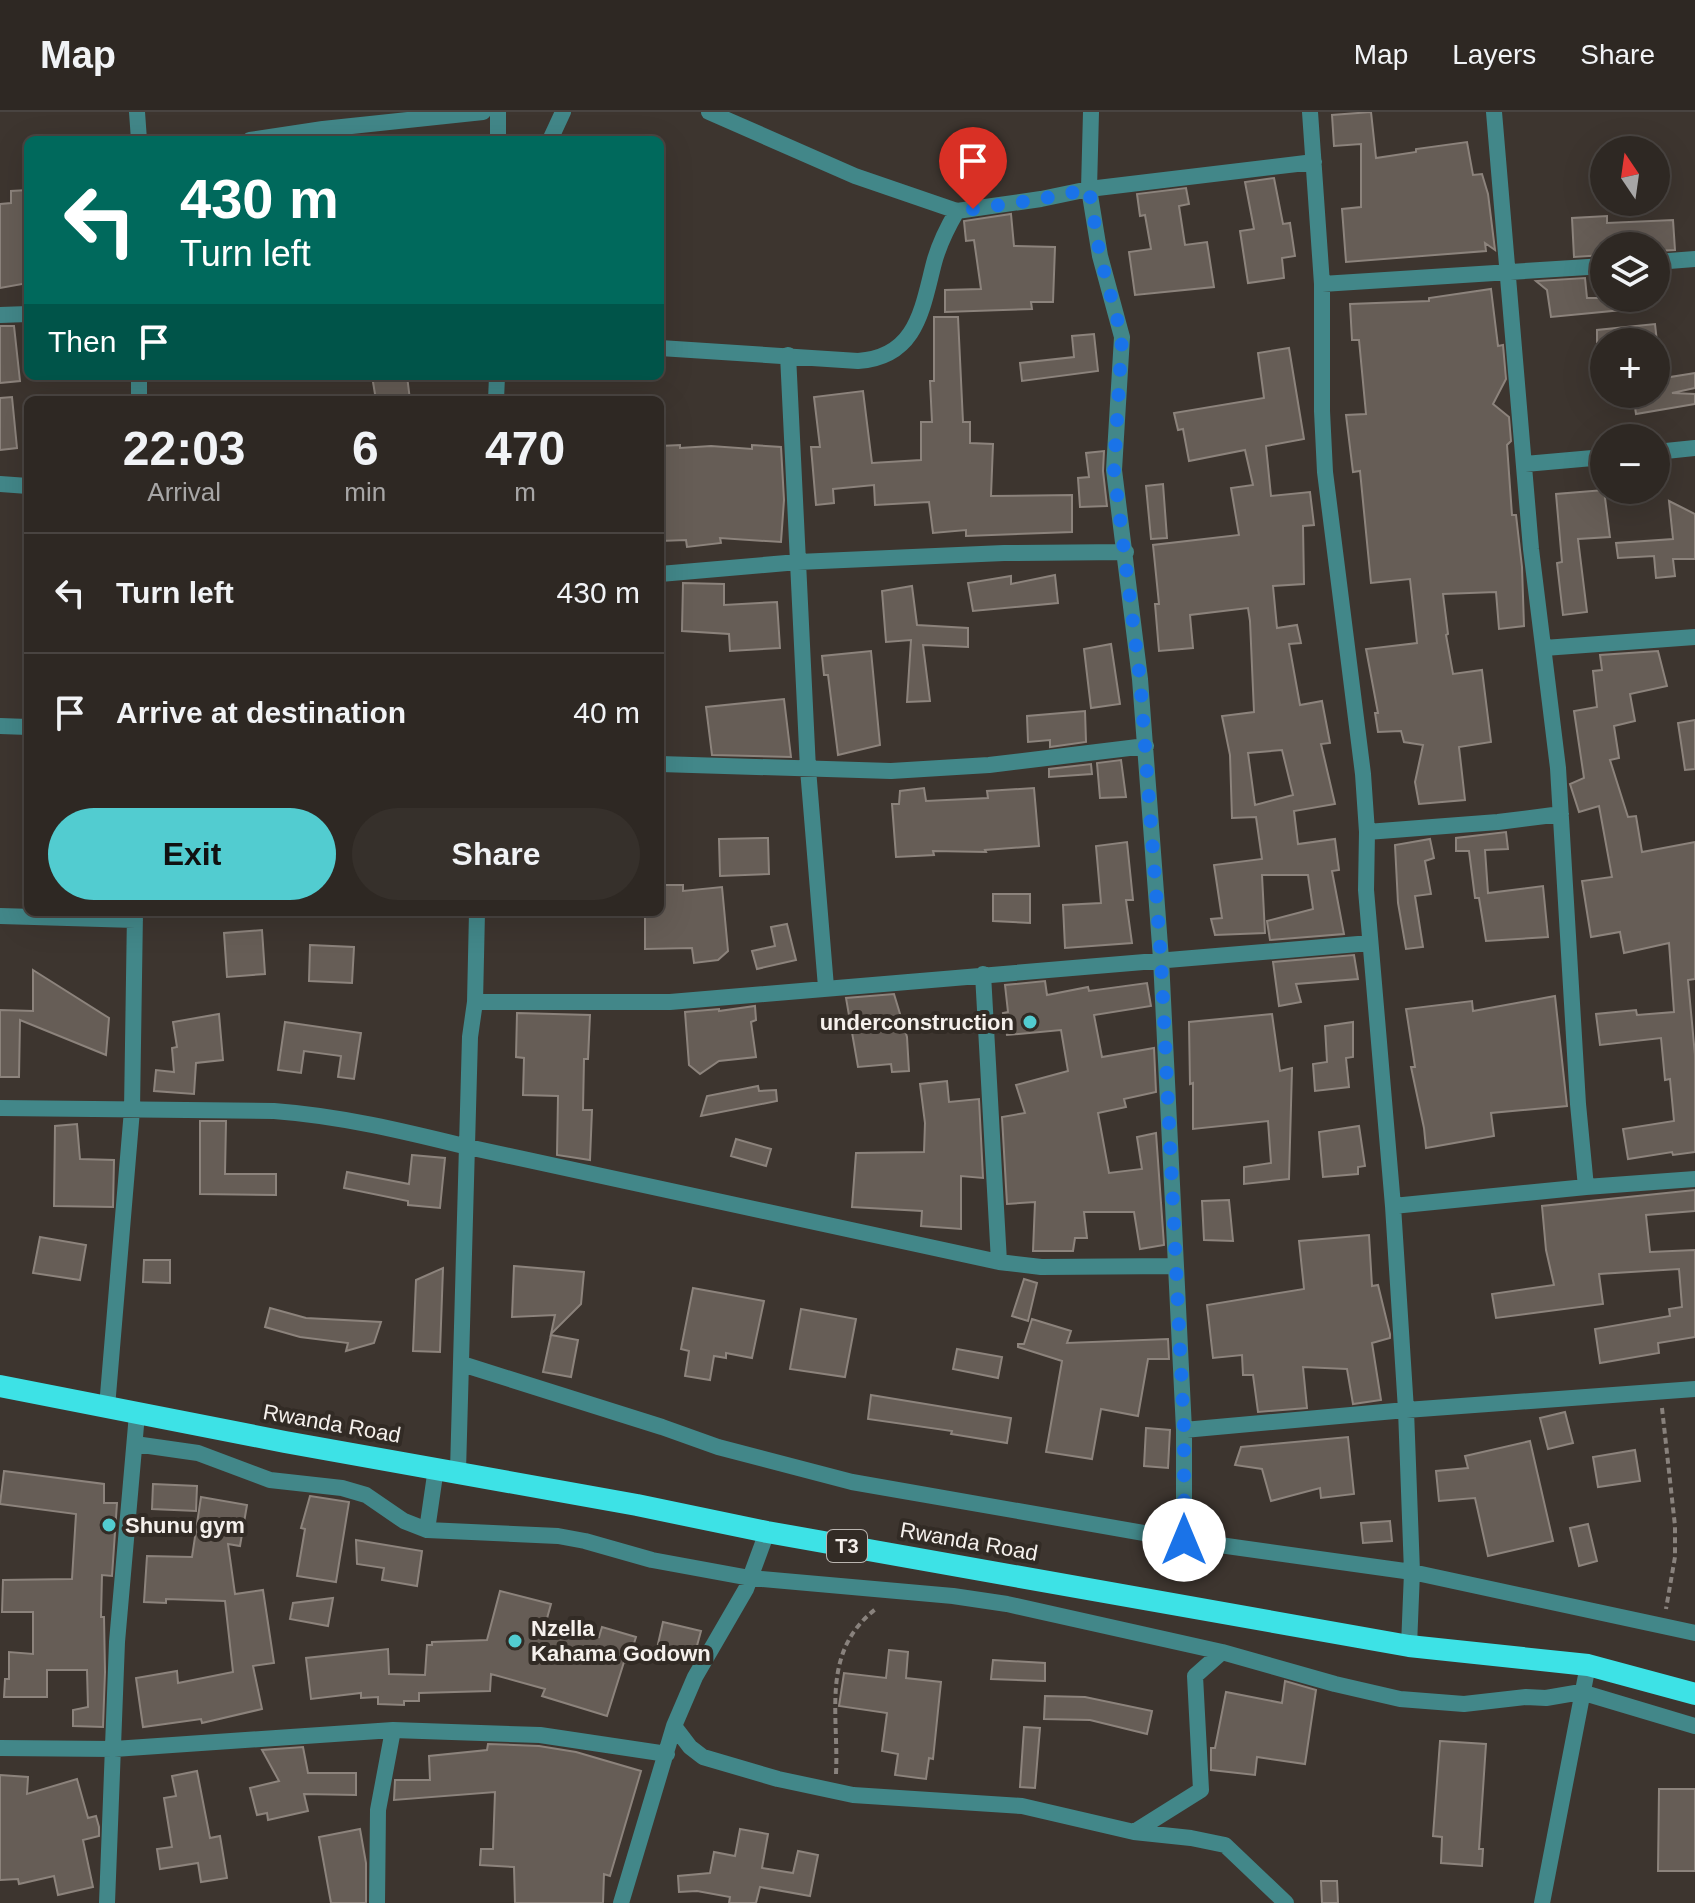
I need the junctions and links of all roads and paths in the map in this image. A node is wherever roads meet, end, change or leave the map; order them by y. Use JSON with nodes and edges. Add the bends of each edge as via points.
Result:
{"nodes":[{"id":1,"x":137,"y":112,"type":"edge"},
{"id":2,"x":483,"y":112,"type":"edge"},
{"id":3,"x":498,"y":112,"type":"edge"},
{"id":4,"x":544,"y":112,"type":"edge"},
{"id":5,"x":564,"y":112,"type":"edge"},
{"id":6,"x":709,"y":112,"type":"edge"},
{"id":7,"x":1091,"y":112,"type":"edge"},
{"id":8,"x":1310,"y":112,"type":"edge"},
{"id":9,"x":1494,"y":112,"type":"edge"},
{"id":10,"x":139,"y":136,"type":"edge"},
{"id":11,"x":277,"y":136,"type":"edge"},
{"id":12,"x":498,"y":136,"type":"edge"},
{"id":13,"x":552,"y":136,"type":"edge"},
{"id":14,"x":1314,"y":162,"type":"junction"},
{"id":15,"x":1089,"y":189,"type":"junction"},
{"id":16,"x":957,"y":211,"type":"junction"},
{"id":17,"x":1695,"y":259,"type":"edge"},
{"id":18,"x":1670,"y":261,"type":"edge"},
{"id":19,"x":1590,"y":267,"type":"edge"},
{"id":20,"x":1508,"y":274,"type":"junction"},
{"id":21,"x":1322,"y":284,"type":"junction"},
{"id":22,"x":24,"y":314,"type":"edge"},
{"id":23,"x":0,"y":315,"type":"edge"},
{"id":24,"x":664,"y":348,"type":"edge"},
{"id":25,"x":788,"y":355,"type":"junction"},
{"id":26,"x":1695,"y":448,"type":"edge"},
{"id":27,"x":1670,"y":451,"type":"edge"},
{"id":28,"x":1590,"y":458,"type":"edge"},
{"id":29,"x":1525,"y":464,"type":"junction"},
{"id":30,"x":0,"y":484,"type":"edge"},
{"id":31,"x":24,"y":486,"type":"edge"},
{"id":32,"x":1126,"y":552,"type":"junction"},
{"id":33,"x":798,"y":562,"type":"junction"},
{"id":34,"x":664,"y":574,"type":"edge"},
{"id":35,"x":1695,"y":637,"type":"edge"},
{"id":36,"x":1544,"y":648,"type":"junction"},
{"id":37,"x":0,"y":726,"type":"edge"},
{"id":38,"x":24,"y":727,"type":"edge"},
{"id":39,"x":1146,"y":746,"type":"junction"},
{"id":40,"x":664,"y":764,"type":"edge"},
{"id":41,"x":808,"y":769,"type":"junction"},
{"id":42,"x":1561,"y":814,"type":"junction"},
{"id":43,"x":1367,"y":832,"type":"junction"},
{"id":44,"x":0,"y":916,"type":"edge"},
{"id":45,"x":135,"y":916,"type":"edge"},
{"id":46,"x":477,"y":916,"type":"edge"},
{"id":47,"x":1370,"y":943,"type":"junction"},
{"id":48,"x":1161,"y":959,"type":"junction"},
{"id":49,"x":983,"y":974,"type":"junction"},
{"id":50,"x":826,"y":987,"type":"junction"},
{"id":51,"x":475,"y":1002,"type":"junction"},
{"id":52,"x":0,"y":1108,"type":"edge"},
{"id":53,"x":132,"y":1110,"type":"junction"},
{"id":54,"x":468,"y":1147,"type":"junction"},
{"id":55,"x":1695,"y":1179,"type":"edge"},
{"id":56,"x":1586,"y":1187,"type":"junction"},
{"id":57,"x":1393,"y":1206,"type":"junction"},
{"id":58,"x":999,"y":1262,"type":"junction"},
{"id":59,"x":1176,"y":1266,"type":"junction"},
{"id":60,"x":462,"y":1364,"type":"junction"},
{"id":61,"x":0,"y":1386,"type":"edge"},
{"id":62,"x":1695,"y":1389,"type":"edge"},
{"id":63,"x":1660,"y":1392,"type":"junction"},
{"id":64,"x":107,"y":1407,"type":"junction"},
{"id":65,"x":1406,"y":1410,"type":"junction"},
{"id":66,"x":137,"y":1414,"type":"junction"},
{"id":67,"x":1184,"y":1430,"type":"junction"},
{"id":68,"x":135,"y":1444,"type":"junction"},
{"id":69,"x":447,"y":1470,"type":"junction"},
{"id":70,"x":427,"y":1530,"type":"junction"},
{"id":71,"x":767,"y":1532,"type":"junction"},
{"id":72,"x":1184,"y":1540,"type":"junction"},
{"id":73,"x":1412,"y":1572,"type":"junction"},
{"id":74,"x":750,"y":1578,"type":"junction"},
{"id":75,"x":900,"y":1591,"type":"junction"},
{"id":76,"x":1663,"y":1627,"type":"junction"},
{"id":77,"x":1695,"y":1633,"type":"edge"},
{"id":78,"x":1409,"y":1646,"type":"junction"},
{"id":79,"x":1222,"y":1652,"type":"junction"},
{"id":80,"x":1588,"y":1665,"type":"junction"},
{"id":81,"x":1581,"y":1692,"type":"junction"},
{"id":82,"x":1695,"y":1694,"type":"edge"},
{"id":83,"x":674,"y":1726,"type":"junction"},
{"id":84,"x":1695,"y":1726,"type":"edge"},
{"id":85,"x":393,"y":1730,"type":"junction"},
{"id":86,"x":0,"y":1748,"type":"edge"},
{"id":87,"x":114,"y":1749,"type":"junction"},
{"id":88,"x":667,"y":1754,"type":"junction"},
{"id":89,"x":834,"y":1792,"type":"junction"},
{"id":90,"x":1134,"y":1832,"type":"junction"},
{"id":91,"x":107,"y":1903,"type":"edge"},
{"id":92,"x":377,"y":1903,"type":"edge"},
{"id":93,"x":621,"y":1903,"type":"edge"},
{"id":94,"x":1286,"y":1903,"type":"edge"},
{"id":95,"x":1542,"y":1903,"type":"edge"}],
"edges":[{"from":1,"to":10,"type":"street"},
{"from":2,"to":11,"type":"street"},
{"from":3,"to":12,"type":"street"},
{"from":4,"to":5,"type":"street"},
{"from":5,"to":13,"type":"street"},
{"from":6,"to":16,"type":"street","via":[[855,176]]},
{"from":7,"to":15,"type":"street"},
{"from":8,"to":14,"type":"street"},
{"from":9,"to":20,"type":"street"},
{"from":14,"to":15,"type":"street"},
{"from":14,"to":21,"type":"street"},
{"from":15,"to":16,"type":"street"},
{"from":15,"to":32,"type":"street","via":[[1122,337],[1114,470]]},
{"from":16,"to":25,"type":"street","via":[[940,244],[914,331],[892,352],[858,361]]},
{"from":17,"to":18,"type":"street"},
{"from":19,"to":20,"type":"street"},
{"from":20,"to":21,"type":"street"},
{"from":20,"to":29,"type":"street"},
{"from":21,"to":43,"type":"street","via":[[1325,472]]},
{"from":22,"to":23,"type":"street"},
{"from":24,"to":25,"type":"street"},
{"from":25,"to":33,"type":"street"},
{"from":26,"to":27,"type":"street"},
{"from":28,"to":29,"type":"street"},
{"from":29,"to":36,"type":"street"},
{"from":30,"to":31,"type":"street"},
{"from":32,"to":33,"type":"street"},
{"from":32,"to":39,"type":"street"},
{"from":33,"to":34,"type":"street"},
{"from":33,"to":41,"type":"street"},
{"from":35,"to":36,"type":"street"},
{"from":36,"to":42,"type":"street"},
{"from":37,"to":38,"type":"street"},
{"from":39,"to":41,"type":"street","via":[[976,766]]},
{"from":39,"to":48,"type":"street"},
{"from":40,"to":41,"type":"street"},
{"from":41,"to":50,"type":"street"},
{"from":42,"to":43,"type":"street"},
{"from":42,"to":56,"type":"street"},
{"from":43,"to":47,"type":"street"},
{"from":44,"to":45,"type":"street"},
{"from":45,"to":53,"type":"street"},
{"from":46,"to":51,"type":"street"},
{"from":47,"to":48,"type":"street"},
{"from":47,"to":57,"type":"street"},
{"from":48,"to":49,"type":"street"},
{"from":48,"to":59,"type":"street"},
{"from":49,"to":50,"type":"street"},
{"from":49,"to":58,"type":"street"},
{"from":50,"to":51,"type":"street","via":[[670,1002]]},
{"from":51,"to":54,"type":"street"},
{"from":52,"to":53,"type":"street"},
{"from":53,"to":54,"type":"street","via":[[307,1113]]},
{"from":53,"to":64,"type":"street"},
{"from":54,"to":58,"type":"street"},
{"from":54,"to":60,"type":"street"},
{"from":55,"to":56,"type":"street"},
{"from":56,"to":57,"type":"street"},
{"from":57,"to":65,"type":"street"},
{"from":58,"to":59,"type":"street","via":[[1041,1267]]},
{"from":59,"to":67,"type":"street"},
{"from":60,"to":69,"type":"street"},
{"from":60,"to":72,"type":"street","via":[[785,1466]]},
{"from":61,"to":64,"type":"highway","name":"Rwanda Road","number":"T3"},
{"from":62,"to":63,"type":"street"},
{"from":63,"to":65,"type":"street"},
{"from":63,"to":76,"type":"path","via":[[1675,1526]]},
{"from":64,"to":66,"type":"highway","name":"Rwanda Road","number":"T3"},
{"from":65,"to":67,"type":"street"},
{"from":65,"to":73,"type":"street"},
{"from":66,"to":68,"type":"street"},
{"from":66,"to":69,"type":"highway","name":"Rwanda Road","number":"T3"},
{"from":67,"to":72,"type":"street"},
{"from":68,"to":70,"type":"street","via":[[198,1453],[270,1480],[366,1495]]},
{"from":68,"to":87,"type":"street","via":[[117,1642]]},
{"from":69,"to":70,"type":"street"},
{"from":69,"to":71,"type":"highway","name":"Rwanda Road","number":"T3"},
{"from":70,"to":74,"type":"street","via":[[558,1536]]},
{"from":71,"to":74,"type":"street"},
{"from":71,"to":78,"type":"highway","name":"Rwanda Road","number":"T3"},
{"from":72,"to":73,"type":"street"},
{"from":73,"to":76,"type":"street"},
{"from":73,"to":78,"type":"street"},
{"from":74,"to":75,"type":"street"},
{"from":74,"to":83,"type":"street"},
{"from":75,"to":79,"type":"street","via":[[1007,1604]]},
{"from":75,"to":89,"type":"path","via":[[854,1628],[844,1648],[834,1714]]},
{"from":76,"to":77,"type":"street"},
{"from":78,"to":80,"type":"highway","name":"Rwanda Road","number":"T3"},
{"from":79,"to":81,"type":"street","via":[[1335,1684],[1433,1703]]},
{"from":79,"to":90,"type":"street","via":[[1195,1676],[1201,1790]]},
{"from":80,"to":81,"type":"street"},
{"from":80,"to":82,"type":"highway","name":"Rwanda Road","number":"T3"},
{"from":81,"to":84,"type":"street"},
{"from":81,"to":95,"type":"street"},
{"from":83,"to":88,"type":"street"},
{"from":83,"to":89,"type":"street","via":[[703,1757]]},
{"from":85,"to":87,"type":"street"},
{"from":85,"to":88,"type":"street","via":[[540,1735]]},
{"from":85,"to":92,"type":"street","via":[[378,1810]]},
{"from":86,"to":87,"type":"street"},
{"from":87,"to":91,"type":"street"},
{"from":88,"to":93,"type":"street"},
{"from":89,"to":90,"type":"street","via":[[1022,1806]]},
{"from":90,"to":94,"type":"street","via":[[1225,1845]]}]}
